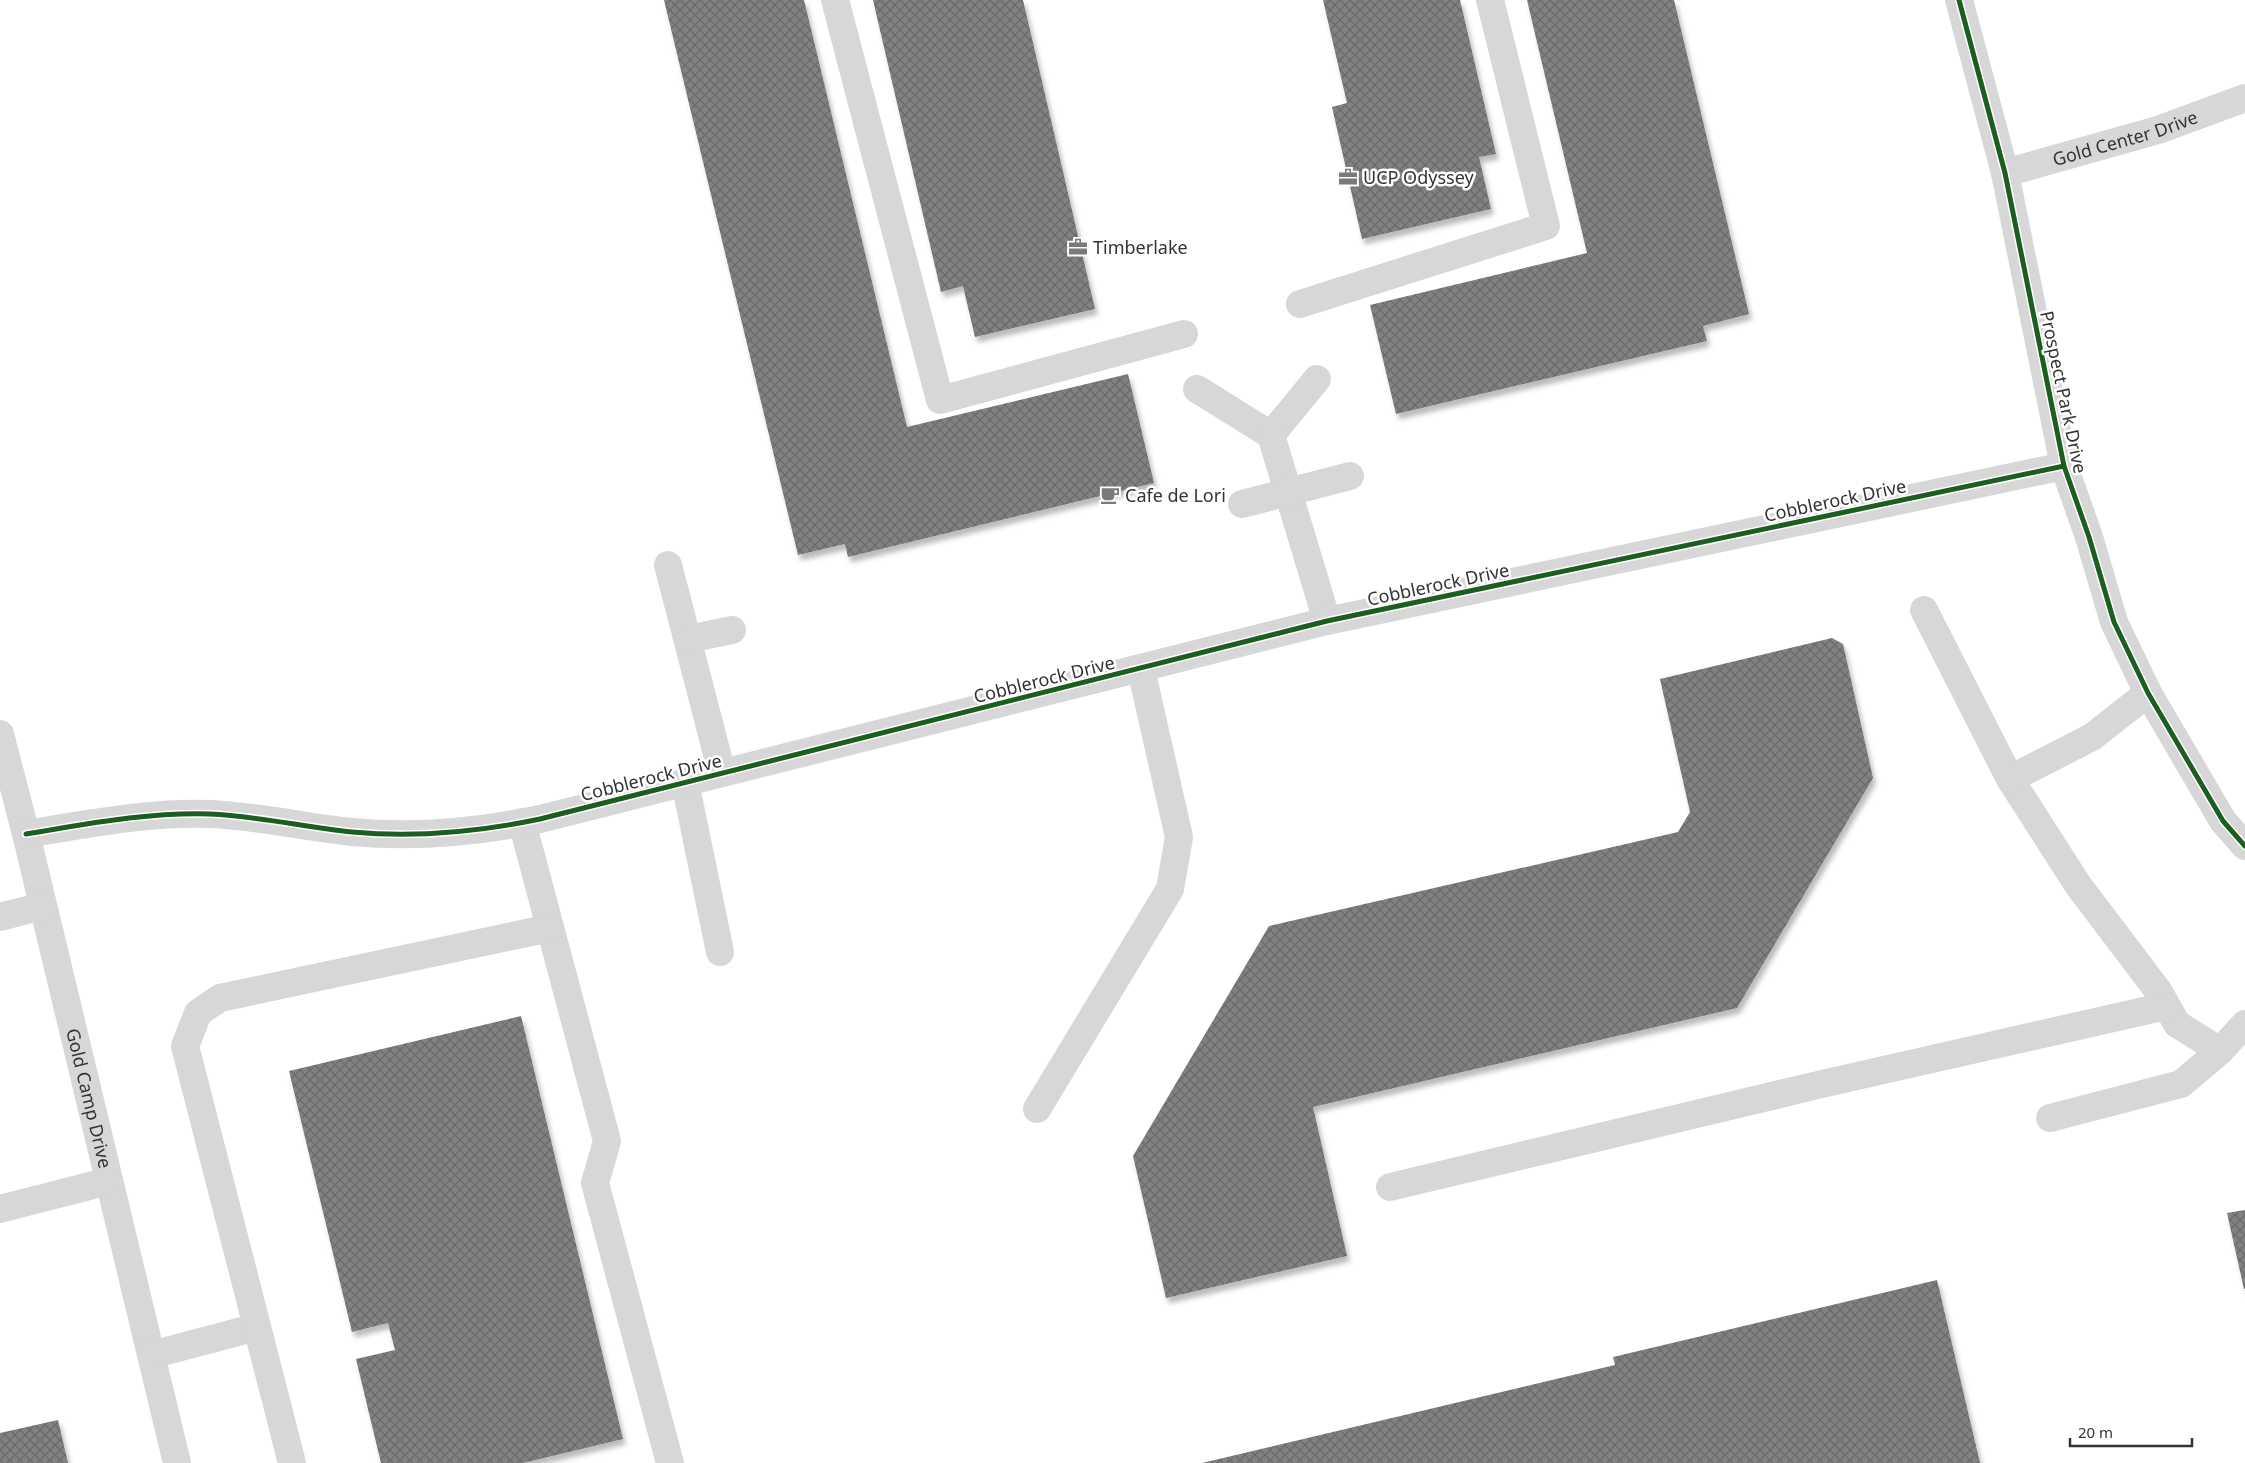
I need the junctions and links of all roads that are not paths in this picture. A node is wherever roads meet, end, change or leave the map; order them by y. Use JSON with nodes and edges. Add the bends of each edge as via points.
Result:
{"nodes":[{"id":1,"x":835,"y":0,"type":"edge"},
{"id":2,"x":1490,"y":0,"type":"edge"},
{"id":3,"x":1960,"y":0,"type":"edge"},
{"id":4,"x":2245,"y":98,"type":"edge"},
{"id":5,"x":2005,"y":173,"type":"junction"},
{"id":6,"x":1300,"y":304,"type":"dead end"},
{"id":7,"x":1184,"y":334,"type":"dead end"},
{"id":8,"x":1317,"y":379,"type":"dead end"},
{"id":9,"x":1197,"y":389,"type":"dead end"},
{"id":10,"x":1271,"y":436,"type":"junction"},
{"id":11,"x":2064,"y":466,"type":"junction"},
{"id":12,"x":1350,"y":476,"type":"dead end"},
{"id":13,"x":1288,"y":492,"type":"junction"},
{"id":14,"x":1242,"y":504,"type":"dead end"},
{"id":15,"x":668,"y":565,"type":"dead end"},
{"id":16,"x":1924,"y":610,"type":"dead end"},
{"id":17,"x":1327,"y":621,"type":"junction"},
{"id":18,"x":732,"y":630,"type":"dead end"},
{"id":19,"x":688,"y":639,"type":"junction"},
{"id":20,"x":1141,"y":669,"type":"junction"},
{"id":21,"x":2148,"y":693,"type":"junction"},
{"id":22,"x":0,"y":734,"type":"edge"},
{"id":23,"x":722,"y":773,"type":"junction"},
{"id":24,"x":2010,"y":779,"type":"junction"},
{"id":25,"x":686,"y":782,"type":"junction"},
{"id":26,"x":522,"y":822,"type":"junction"},
{"id":27,"x":26,"y":834,"type":"junction"},
{"id":28,"x":2245,"y":846,"type":"edge"},
{"id":29,"x":43,"y":906,"type":"junction"},
{"id":30,"x":0,"y":917,"type":"edge"},
{"id":31,"x":550,"y":928,"type":"junction"},
{"id":32,"x":720,"y":952,"type":"dead end"},
{"id":33,"x":2166,"y":1006,"type":"junction"},
{"id":34,"x":2245,"y":1024,"type":"edge"},
{"id":35,"x":2220,"y":1050,"type":"junction"},
{"id":36,"x":1037,"y":1109,"type":"dead end"},
{"id":37,"x":2050,"y":1118,"type":"dead end"},
{"id":38,"x":109,"y":1181,"type":"junction"},
{"id":39,"x":1390,"y":1187,"type":"dead end"},
{"id":40,"x":0,"y":1208,"type":"edge"},
{"id":41,"x":257,"y":1327,"type":"junction"},
{"id":42,"x":151,"y":1355,"type":"junction"},
{"id":43,"x":177,"y":1463,"type":"edge"},
{"id":44,"x":292,"y":1463,"type":"edge"},
{"id":45,"x":670,"y":1463,"type":"edge"}],
"edges":[{"from":1,"to":7,"type":"street","via":[[940,400]]},
{"from":2,"to":6,"type":"street","via":[[1546,226]]},
{"from":3,"to":5,"type":"street","name":"Prospect Park Drive"},
{"from":4,"to":5,"type":"street","name":"Gold Center Drive","via":[[2158,130]]},
{"from":5,"to":11,"type":"street","name":"Prospect Park Drive"},
{"from":8,"to":10,"type":"street"},
{"from":9,"to":10,"type":"street"},
{"from":10,"to":13,"type":"street"},
{"from":11,"to":17,"type":"street","name":"Cobblerock Drive"},
{"from":11,"to":21,"type":"street","name":"Prospect Park Drive","via":[[2114,622]]},
{"from":12,"to":13,"type":"street"},
{"from":13,"to":14,"type":"street"},
{"from":13,"to":17,"type":"street"},
{"from":15,"to":19,"type":"street"},
{"from":16,"to":24,"type":"street"},
{"from":17,"to":20,"type":"street","name":"Cobblerock Drive"},
{"from":18,"to":19,"type":"street"},
{"from":19,"to":23,"type":"street"},
{"from":20,"to":23,"type":"street","name":"Cobblerock Drive"},
{"from":20,"to":36,"type":"street","via":[[1179,837],[1170,889]]},
{"from":21,"to":24,"type":"street","via":[[2092,737]]},
{"from":21,"to":28,"type":"street","name":"Prospect Park Drive","via":[[2223,821]]},
{"from":22,"to":27,"type":"street","name":"Gold Camp Drive"},
{"from":23,"to":25,"type":"street","name":"Cobblerock Drive"},
{"from":24,"to":33,"type":"street","via":[[2078,885],[2159,992]]},
{"from":25,"to":26,"type":"street","name":"Cobblerock Drive"},
{"from":25,"to":32,"type":"street"},
{"from":26,"to":27,"type":"street","name":"Cobblerock Drive","via":[[445,833],[398,834],[352,832],[257,817],[160,815]]},
{"from":26,"to":31,"type":"street"},
{"from":27,"to":29,"type":"street","name":"Gold Camp Drive"},
{"from":29,"to":30,"type":"street"},
{"from":29,"to":38,"type":"street","name":"Gold Camp Drive"},
{"from":31,"to":41,"type":"street","via":[[220,998],[198,1014],[185,1046]]},
{"from":31,"to":45,"type":"street","via":[[607,1141],[595,1183]]},
{"from":33,"to":35,"type":"street","via":[[2177,1024]]},
{"from":33,"to":39,"type":"street"},
{"from":34,"to":35,"type":"street"},
{"from":35,"to":37,"type":"street","via":[[2181,1084]]},
{"from":38,"to":40,"type":"street"},
{"from":38,"to":42,"type":"street","name":"Gold Camp Drive"},
{"from":41,"to":42,"type":"street"},
{"from":41,"to":44,"type":"street"},
{"from":42,"to":43,"type":"street","name":"Gold Camp Drive"}]}
